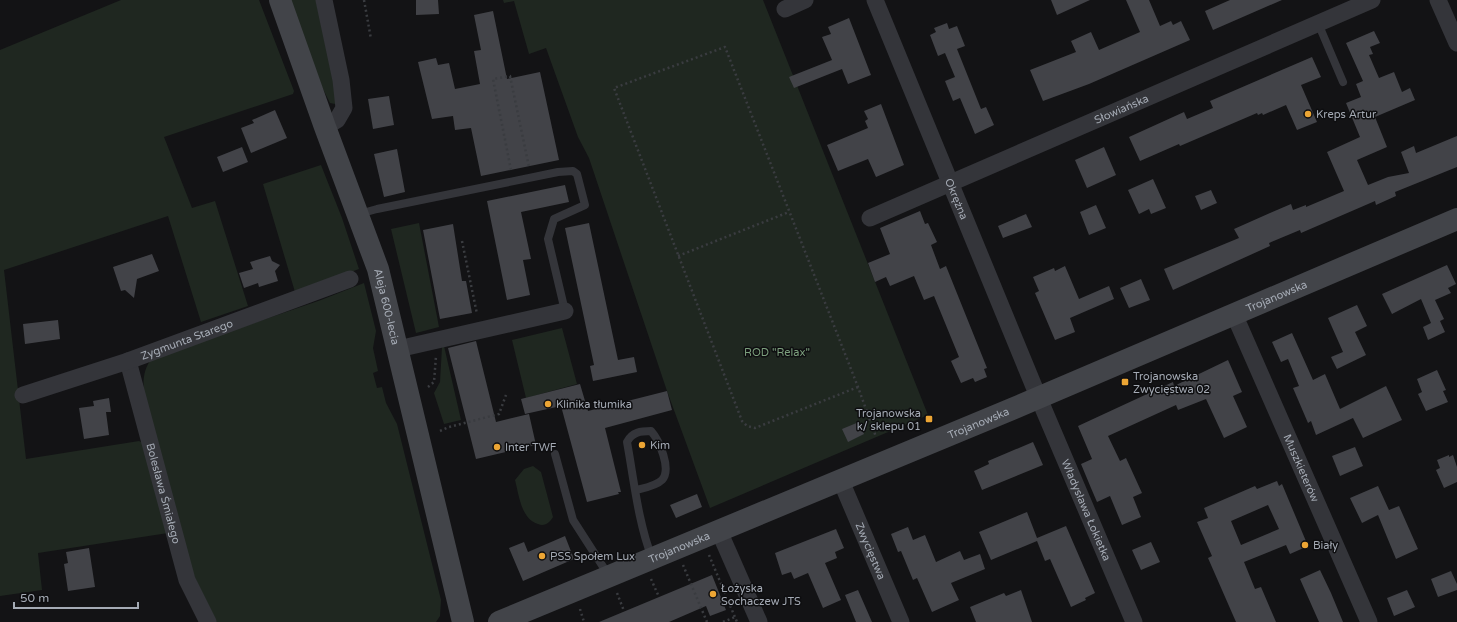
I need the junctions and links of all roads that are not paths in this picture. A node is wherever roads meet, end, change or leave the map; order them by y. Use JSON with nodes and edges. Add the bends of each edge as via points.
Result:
{"nodes":[{"id":1,"x":280,"y":0,"type":"edge"},
{"id":2,"x":324,"y":0,"type":"edge"},
{"id":3,"x":805,"y":0,"type":"edge"},
{"id":4,"x":875,"y":0,"type":"edge"},
{"id":5,"x":1372,"y":0,"type":"edge"},
{"id":6,"x":1438,"y":0,"type":"edge"},
{"id":7,"x":1349,"y":4,"type":"edge"},
{"id":8,"x":785,"y":9,"type":"dead end"},
{"id":9,"x":1318,"y":23,"type":"junction"},
{"id":10,"x":1457,"y":43,"type":"edge"},
{"id":11,"x":1343,"y":82,"type":"dead end"},
{"id":12,"x":325,"y":128,"type":"junction"},
{"id":13,"x":949,"y":183,"type":"junction"},
{"id":14,"x":358,"y":215,"type":"junction"},
{"id":15,"x":870,"y":218,"type":"dead end"},
{"id":16,"x":1457,"y":219,"type":"edge"},
{"id":17,"x":350,"y":280,"type":"dead end"},
{"id":18,"x":565,"y":311,"type":"joint"},
{"id":19,"x":1234,"y":314,"type":"junction"},
{"id":20,"x":398,"y":349,"type":"junction"},
{"id":21,"x":128,"y":361,"type":"junction"},
{"id":22,"x":23,"y":395,"type":"dead end"},
{"id":23,"x":1038,"y":398,"type":"junction"},
{"id":24,"x":555,"y":454,"type":"dead end"},
{"id":25,"x":841,"y":481,"type":"junction"},
{"id":26,"x":636,"y":490,"type":"junction"},
{"id":27,"x":719,"y":531,"type":"junction"},
{"id":28,"x":652,"y":568,"type":"junction"},
{"id":29,"x":612,"y":584,"type":"junction"},
{"id":30,"x":208,"y":622,"type":"edge"},
{"id":31,"x":463,"y":622,"type":"edge"},
{"id":32,"x":498,"y":622,"type":"edge"},
{"id":33,"x":758,"y":622,"type":"edge"},
{"id":34,"x":900,"y":622,"type":"edge"},
{"id":35,"x":1134,"y":622,"type":"edge"},
{"id":36,"x":1369,"y":622,"type":"edge"}],
"edges":[{"from":1,"to":12,"type":"street","name":"Aleja 600-lecia"},
{"from":2,"to":12,"type":"street","via":[[341,80],[344,108],[337,120]]},
{"from":3,"to":8,"type":"street"},
{"from":4,"to":13,"type":"street","name":"Okrężna"},
{"from":5,"to":7,"type":"street","name":"Słowiańska"},
{"from":6,"to":10,"type":"street"},
{"from":7,"to":9,"type":"street","name":"Słowiańska"},
{"from":9,"to":11,"type":"lane"},
{"from":9,"to":13,"type":"street","name":"Słowiańska"},
{"from":12,"to":14,"type":"street","name":"Aleja 600-lecia"},
{"from":13,"to":15,"type":"street","name":"Słowiańska"},
{"from":13,"to":23,"type":"street","name":"Okrężna"},
{"from":14,"to":18,"type":"lane","via":[[377,209],[573,171],[577,174],[585,205],[554,219],[548,239]]},
{"from":14,"to":20,"type":"street","name":"Aleja 600-lecia","via":[[378,269]]},
{"from":16,"to":19,"type":"street","name":"Trojanowska"},
{"from":17,"to":21,"type":"street","name":"Zygmunta Starego"},
{"from":18,"to":20,"type":"street"},
{"from":19,"to":23,"type":"street","name":"Trojanowska"},
{"from":19,"to":36,"type":"street","name":"Muszkieterów"},
{"from":20,"to":31,"type":"street","name":"Aleja 600-lecia"},
{"from":21,"to":22,"type":"street","name":"Zygmunta Starego"},
{"from":21,"to":30,"type":"street","name":"Bolesława Śmiałego","via":[[187,580]]},
{"from":23,"to":25,"type":"street","name":"Trojanowska"},
{"from":23,"to":35,"type":"street","name":"Władysława Łokietka"},
{"from":24,"to":29,"type":"lane","via":[[573,520]]},
{"from":25,"to":27,"type":"street","name":"Trojanowska"},
{"from":25,"to":34,"type":"street","name":"Zwycięstwa"},
{"from":26,"to":26,"type":"lane","via":[[627,442],[630,436],[640,431],[651,431],[656,437],[664,459],[666,473],[662,480]]},
{"from":26,"to":28,"type":"lane"},
{"from":27,"to":28,"type":"street","name":"Trojanowska"},
{"from":27,"to":33,"type":"street"},
{"from":28,"to":29,"type":"street","name":"Trojanowska"},
{"from":29,"to":32,"type":"street","name":"Trojanowska"}]}
